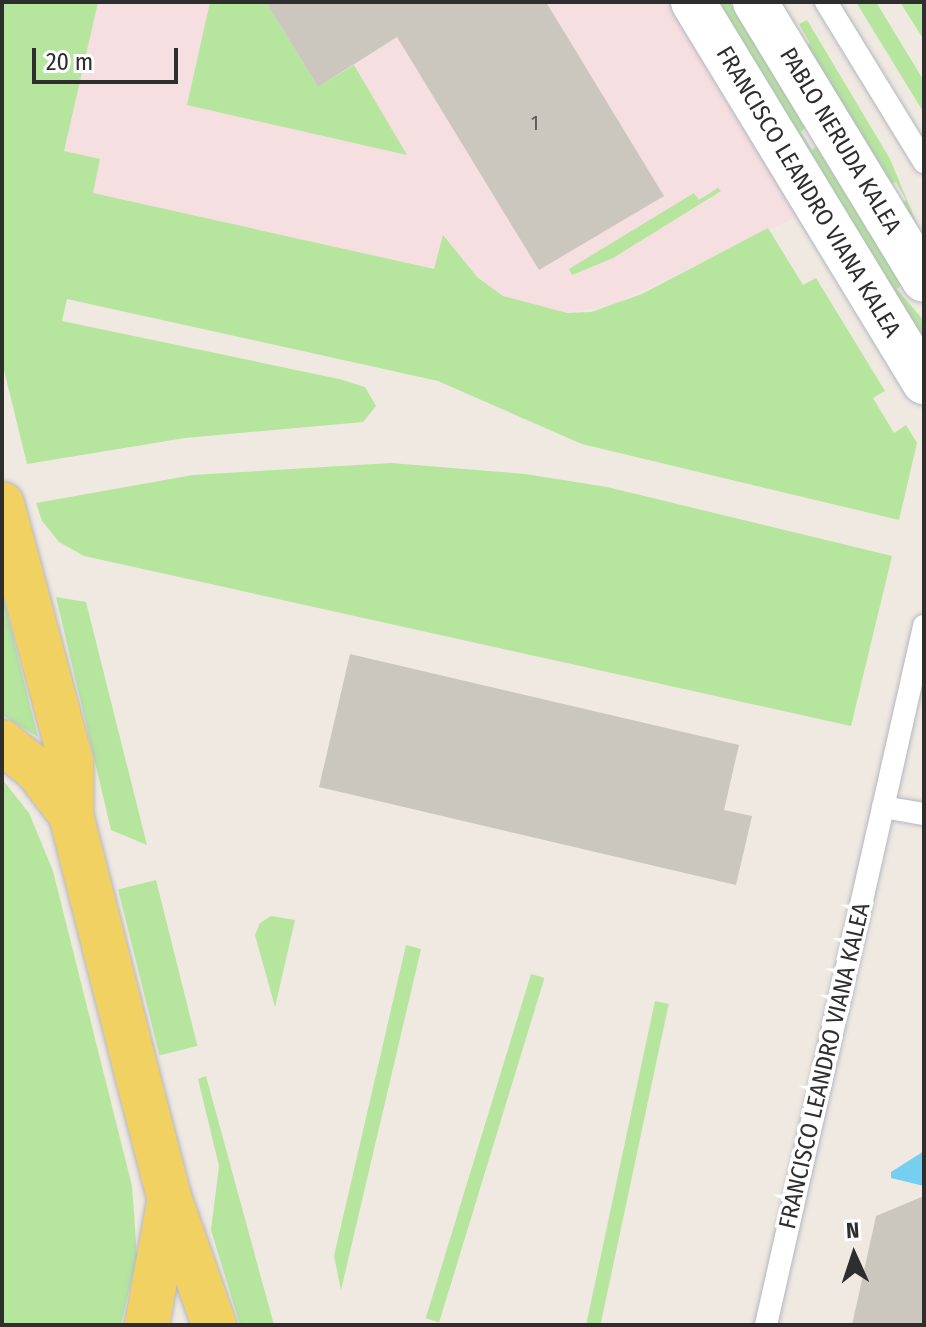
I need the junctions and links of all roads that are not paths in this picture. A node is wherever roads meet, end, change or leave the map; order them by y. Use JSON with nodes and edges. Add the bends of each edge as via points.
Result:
{"nodes":[{"id":1,"x":693,"y":2,"type":"edge"},
{"id":2,"x":755,"y":2,"type":"edge"},
{"id":3,"x":826,"y":2,"type":"edge"},
{"id":4,"x":924,"y":162,"type":"edge"},
{"id":5,"x":924,"y":280,"type":"edge"},
{"id":6,"x":924,"y":382,"type":"edge"},
{"id":7,"x":2,"y":504,"type":"edge"},
{"id":8,"x":924,"y":626,"type":"edge"},
{"id":9,"x":2,"y":742,"type":"edge"},
{"id":10,"x":883,"y":807,"type":"junction"},
{"id":11,"x":924,"y":814,"type":"edge"},
{"id":12,"x":71,"y":815,"type":"junction"},
{"id":13,"x":169,"y":1197,"type":"junction"},
{"id":14,"x":147,"y":1325,"type":"edge"},
{"id":15,"x":214,"y":1325,"type":"edge"},
{"id":16,"x":766,"y":1325,"type":"edge"}],
"edges":[{"from":1,"to":6,"type":"street","name":"FRANCISCO LEANDRO VIANA KALEA"},
{"from":2,"to":5,"type":"street","name":"PABLO NERUDA KALEA"},
{"from":3,"to":4,"type":"lane"},
{"from":7,"to":12,"type":"main road","via":[[71,761]]},
{"from":8,"to":10,"type":"lane","name":"FRANCISCO LEANDRO VIANA KALEA"},
{"from":9,"to":12,"type":"main road","via":[[36,769]]},
{"from":10,"to":11,"type":"lane"},
{"from":10,"to":16,"type":"lane","name":"FRANCISCO LEANDRO VIANA KALEA"},
{"from":12,"to":13,"type":"main road"},
{"from":13,"to":14,"type":"main road"},
{"from":13,"to":15,"type":"main road"}]}
